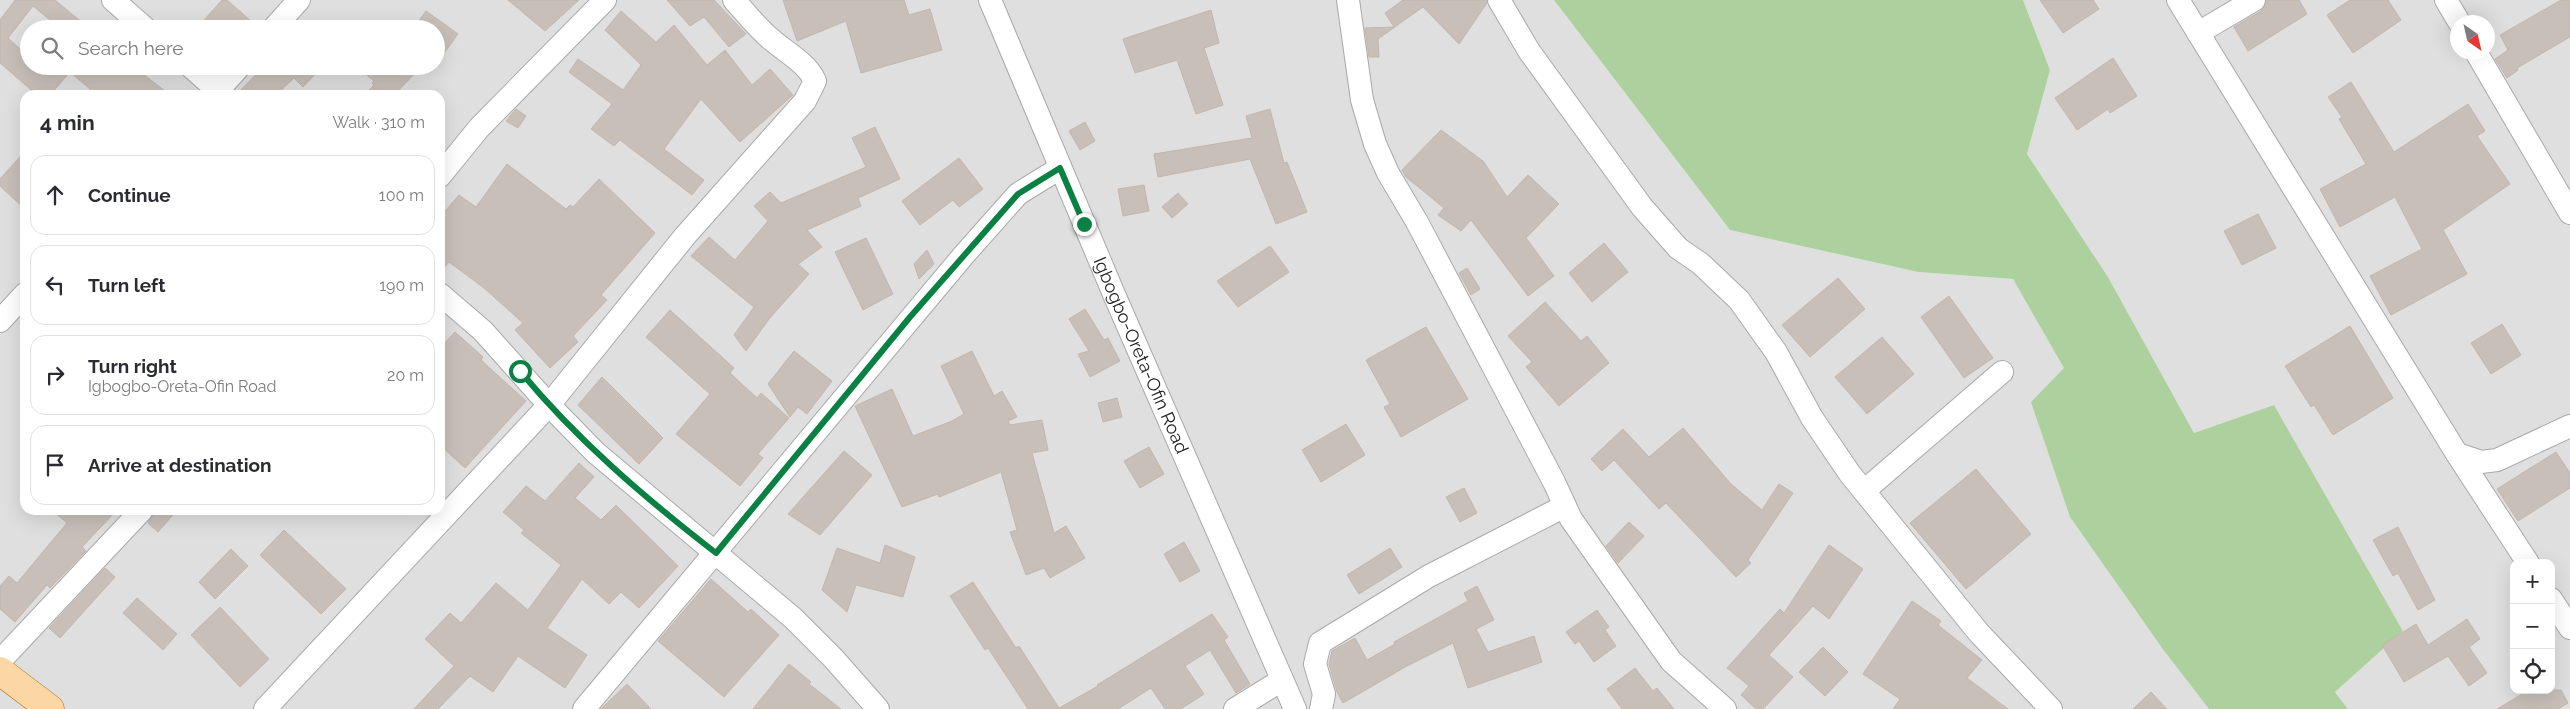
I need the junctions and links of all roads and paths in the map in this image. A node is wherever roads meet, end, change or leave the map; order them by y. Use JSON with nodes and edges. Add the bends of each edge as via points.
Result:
{"nodes":[{"id":1,"x":113,"y":0,"type":"edge"},
{"id":2,"x":299,"y":0,"type":"edge"},
{"id":3,"x":605,"y":0,"type":"edge"},
{"id":4,"x":734,"y":0,"type":"edge"},
{"id":5,"x":990,"y":0,"type":"edge"},
{"id":6,"x":1348,"y":0,"type":"edge"},
{"id":7,"x":1499,"y":0,"type":"edge"},
{"id":8,"x":2178,"y":0,"type":"edge"},
{"id":9,"x":2254,"y":0,"type":"edge"},
{"id":10,"x":2446,"y":0,"type":"edge"},
{"id":11,"x":2455,"y":15,"type":"edge"},
{"id":12,"x":136,"y":20,"type":"edge"},
{"id":13,"x":281,"y":20,"type":"edge"},
{"id":14,"x":2198,"y":33,"type":"junction"},
{"id":15,"x":2481,"y":60,"type":"edge"},
{"id":16,"x":199,"y":75,"type":"edge"},
{"id":17,"x":233,"y":75,"type":"edge"},
{"id":18,"x":214,"y":90,"type":"edge"},
{"id":19,"x":221,"y":90,"type":"edge"},
{"id":20,"x":1060,"y":168,"type":"junction"},
{"id":21,"x":445,"y":170,"type":"edge"},
{"id":22,"x":2570,"y":214,"type":"edge"},
{"id":23,"x":445,"y":298,"type":"edge"},
{"id":24,"x":20,"y":299,"type":"edge"},
{"id":25,"x":0,"y":321,"type":"edge"},
{"id":26,"x":2002,"y":372,"type":"dead end"},
{"id":27,"x":549,"y":406,"type":"junction"},
{"id":28,"x":2570,"y":426,"type":"edge"},
{"id":29,"x":2457,"y":454,"type":"junction"},
{"id":30,"x":1864,"y":491,"type":"junction"},
{"id":31,"x":1565,"y":506,"type":"junction"},
{"id":32,"x":137,"y":515,"type":"edge"},
{"id":33,"x":716,"y":553,"type":"junction"},
{"id":34,"x":2525,"y":559,"type":"edge"},
{"id":35,"x":2554,"y":604,"type":"edge"},
{"id":36,"x":2570,"y":628,"type":"edge"},
{"id":37,"x":0,"y":661,"type":"edge"},
{"id":38,"x":0,"y":671,"type":"edge"},
{"id":39,"x":1282,"y":680,"type":"junction"},
{"id":40,"x":50,"y":709,"type":"edge"},
{"id":41,"x":265,"y":709,"type":"edge"},
{"id":42,"x":584,"y":709,"type":"edge"},
{"id":43,"x":878,"y":709,"type":"edge"},
{"id":44,"x":1235,"y":709,"type":"edge"},
{"id":45,"x":1295,"y":709,"type":"edge"},
{"id":46,"x":1321,"y":709,"type":"edge"},
{"id":47,"x":1725,"y":709,"type":"edge"},
{"id":48,"x":2051,"y":709,"type":"edge"}],
"edges":[{"from":1,"to":12,"type":"street"},
{"from":2,"to":13,"type":"street"},
{"from":3,"to":21,"type":"street","via":[[479,128]]},
{"from":4,"to":27,"type":"street","via":[[812,75],[815,81],[812,89],[685,236]]},
{"from":5,"to":20,"type":"street","name":"Igbogbo-Oreta-Ofin Road"},
{"from":6,"to":31,"type":"street","via":[[1362,100],[1375,144]]},
{"from":7,"to":30,"type":"street","via":[[1529,51],[1651,219],[1678,248],[1702,264],[1744,307],[1776,352],[1812,418]]},
{"from":8,"to":14,"type":"street"},
{"from":9,"to":14,"type":"street"},
{"from":10,"to":11,"type":"street"},
{"from":14,"to":29,"type":"street"},
{"from":15,"to":22,"type":"street"},
{"from":16,"to":18,"type":"street"},
{"from":17,"to":19,"type":"street"},
{"from":20,"to":33,"type":"street","via":[[1018,194],[910,317]]},
{"from":20,"to":39,"type":"street","name":"Igbogbo-Oreta-Ofin Road"},
{"from":23,"to":27,"type":"street","via":[[483,331]]},
{"from":24,"to":25,"type":"street"},
{"from":26,"to":30,"type":"street"},
{"from":27,"to":33,"type":"street","via":[[596,453]]},
{"from":27,"to":41,"type":"street"},
{"from":28,"to":29,"type":"street","via":[[2498,460],[2481,462]]},
{"from":29,"to":34,"type":"street"},
{"from":30,"to":48,"type":"street","via":[[1979,633]]},
{"from":31,"to":46,"type":"street","via":[[1429,576],[1320,642],[1315,664],[1324,694]]},
{"from":31,"to":47,"type":"street","via":[[1671,661]]},
{"from":32,"to":37,"type":"street"},
{"from":33,"to":42,"type":"street"},
{"from":33,"to":43,"type":"street","via":[[793,618]]},
{"from":35,"to":36,"type":"street"},
{"from":38,"to":40,"type":"main road"},
{"from":39,"to":44,"type":"street"},
{"from":39,"to":45,"type":"street","name":"Igbogbo-Oreta-Ofin Road"}]}
